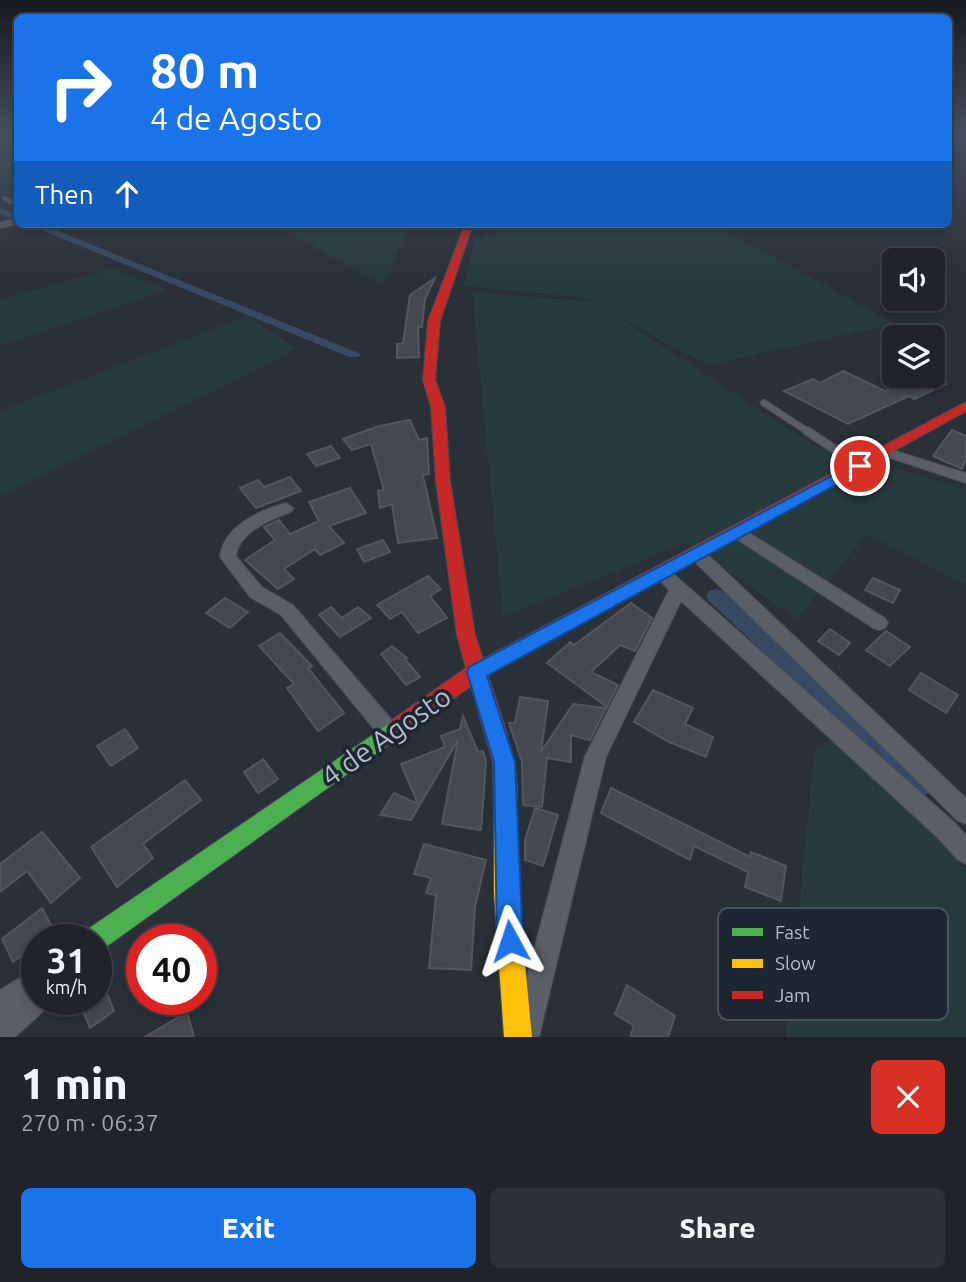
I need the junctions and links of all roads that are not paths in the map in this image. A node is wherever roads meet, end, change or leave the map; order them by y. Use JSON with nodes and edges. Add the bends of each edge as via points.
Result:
{"nodes":[{"id":1,"x":4,"y":198,"type":"dead end"},
{"id":2,"x":14,"y":204,"type":"edge"},
{"id":3,"x":468,"y":228,"type":"edge"},
{"id":4,"x":764,"y":403,"type":"dead end"},
{"id":5,"x":966,"y":406,"type":"edge"},
{"id":6,"x":886,"y":453,"type":"junction"},
{"id":7,"x":860,"y":466,"type":"junction"},
{"id":8,"x":966,"y":478,"type":"edge"},
{"id":9,"x":286,"y":508,"type":"dead end"},
{"id":10,"x":738,"y":532,"type":"junction"},
{"id":11,"x":695,"y":556,"type":"junction"},
{"id":12,"x":670,"y":581,"type":"junction"},
{"id":13,"x":879,"y":623,"type":"dead end"},
{"id":14,"x":476,"y":672,"type":"junction"},
{"id":15,"x":390,"y":733,"type":"junction"},
{"id":16,"x":966,"y":814,"type":"edge"},
{"id":17,"x":966,"y":852,"type":"edge"},
{"id":18,"x":136,"y":911,"type":"junction"},
{"id":19,"x":112,"y":928,"type":"edge"},
{"id":20,"x":112,"y":933,"type":"edge"},
{"id":21,"x":21,"y":991,"type":"edge"},
{"id":22,"x":0,"y":1006,"type":"edge"},
{"id":23,"x":21,"y":1014,"type":"edge"},
{"id":24,"x":0,"y":1032,"type":"edge"},
{"id":25,"x":518,"y":1037,"type":"edge"},
{"id":26,"x":525,"y":1037,"type":"edge"}],
"edges":[{"from":1,"to":2,"type":"lane"},
{"from":3,"to":14,"type":"street","via":[[434,321],[429,380],[438,407],[443,481],[466,635]]},
{"from":4,"to":7,"type":"lane"},
{"from":5,"to":6,"type":"street","name":"4 de Agosto"},
{"from":6,"to":7,"type":"street","name":"4 de Agosto"},
{"from":6,"to":8,"type":"street"},
{"from":7,"to":10,"type":"street","name":"4 de Agosto"},
{"from":9,"to":15,"type":"street","via":[[256,519],[229,547],[228,557],[256,592],[286,610]]},
{"from":10,"to":11,"type":"street","name":"4 de Agosto"},
{"from":10,"to":13,"type":"street"},
{"from":11,"to":12,"type":"street","name":"4 de Agosto"},
{"from":11,"to":16,"type":"street"},
{"from":12,"to":14,"type":"street","name":"4 de Agosto"},
{"from":12,"to":17,"type":"street"},
{"from":12,"to":26,"type":"street","via":[[596,756]]},
{"from":14,"to":15,"type":"street","name":"4 de Agosto"},
{"from":14,"to":25,"type":"street","via":[[504,762],[506,892]]},
{"from":15,"to":18,"type":"street","name":"4 de Agosto"},
{"from":18,"to":19,"type":"street","name":"4 de Agosto"},
{"from":18,"to":20,"type":"street"},
{"from":21,"to":22,"type":"street"},
{"from":23,"to":24,"type":"street"}]}
